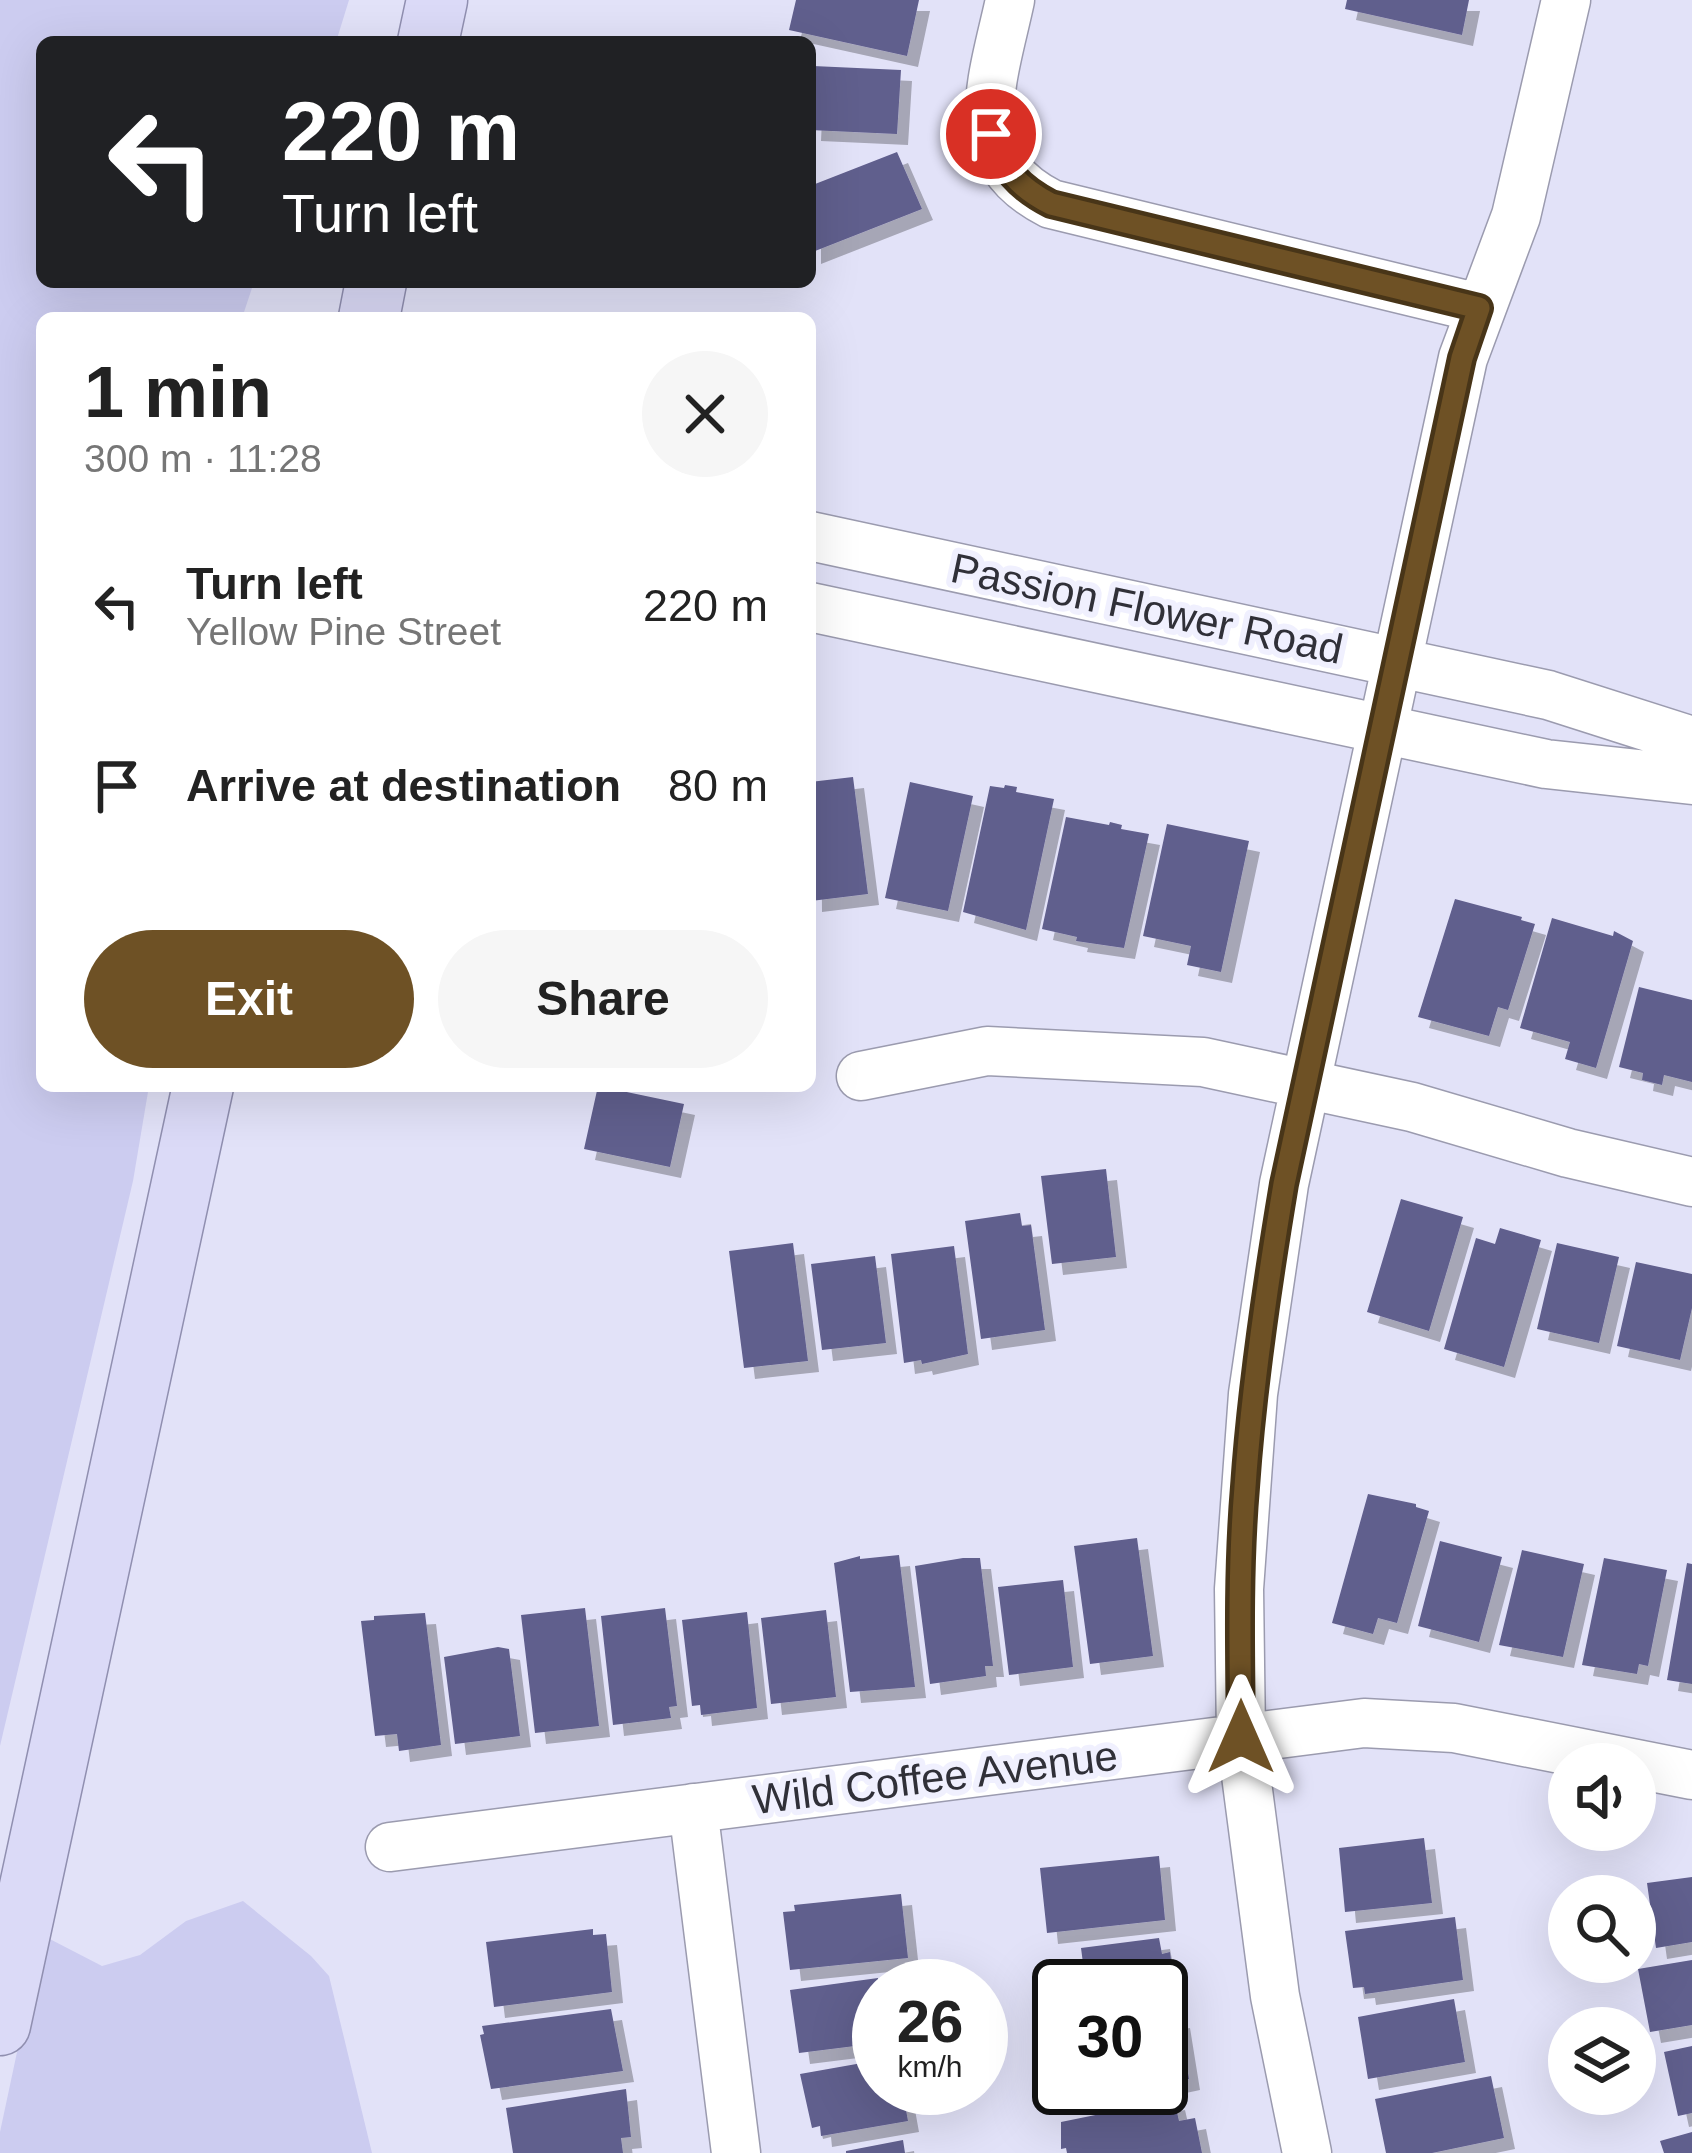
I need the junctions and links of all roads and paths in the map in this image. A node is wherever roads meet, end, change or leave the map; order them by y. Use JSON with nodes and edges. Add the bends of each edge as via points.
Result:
{"nodes":[{"id":1,"x":437,"y":0,"type":"edge"},
{"id":2,"x":1010,"y":0,"type":"edge"},
{"id":3,"x":1566,"y":0,"type":"edge"},
{"id":4,"x":429,"y":36,"type":"edge"},
{"id":5,"x":1479,"y":308,"type":"junction"},
{"id":6,"x":816,"y":537,"type":"edge"},
{"id":7,"x":816,"y":608,"type":"edge"},
{"id":8,"x":1398,"y":661,"type":"junction"},
{"id":9,"x":1384,"y":730,"type":"junction"},
{"id":10,"x":1692,"y":741,"type":"edge"},
{"id":11,"x":1692,"y":780,"type":"edge"},
{"id":12,"x":861,"y":1076,"type":"dead end"},
{"id":13,"x":1306,"y":1084,"type":"junction"},
{"id":14,"x":201,"y":1092,"type":"edge"},
{"id":15,"x":1692,"y":1182,"type":"edge"},
{"id":16,"x":1241,"y":1737,"type":"junction"},
{"id":17,"x":1692,"y":1775,"type":"edge"},
{"id":18,"x":693,"y":1808,"type":"junction"},
{"id":19,"x":390,"y":1847,"type":"dead end"},
{"id":20,"x":0,"y":2025,"type":"edge"},
{"id":21,"x":736,"y":2153,"type":"edge"},
{"id":22,"x":1307,"y":2153,"type":"edge"}],
"edges":[{"from":1,"to":4,"type":"main road"},
{"from":2,"to":5,"type":"street","via":[[988,112],[999,156],[1028,192]]},
{"from":3,"to":5,"type":"street","via":[[1516,215]]},
{"from":5,"to":8,"type":"street"},
{"from":6,"to":8,"type":"street","name":"Passion Flower Road"},
{"from":7,"to":9,"type":"street","name":"Passion Flower Road"},
{"from":8,"to":9,"type":"street"},
{"from":8,"to":10,"type":"street","name":"Passion Flower Road","via":[[1588,704]]},
{"from":9,"to":11,"type":"street","name":"Passion Flower Road","via":[[1546,764]]},
{"from":9,"to":13,"type":"street"},
{"from":12,"to":13,"type":"street","via":[[1023,1050],[1204,1062]]},
{"from":13,"to":15,"type":"street"},
{"from":13,"to":16,"type":"street","via":[[1253,1394],[1240,1589]]},
{"from":14,"to":20,"type":"main road"},
{"from":16,"to":17,"type":"street","name":"Wild Coffee Avenue","via":[[1364,1724],[1454,1728]]},
{"from":16,"to":18,"type":"street","name":"Wild Coffee Avenue"},
{"from":16,"to":22,"type":"street","via":[[1275,1996]]},
{"from":18,"to":19,"type":"street","name":"Wild Coffee Avenue"},
{"from":18,"to":21,"type":"street"}]}
